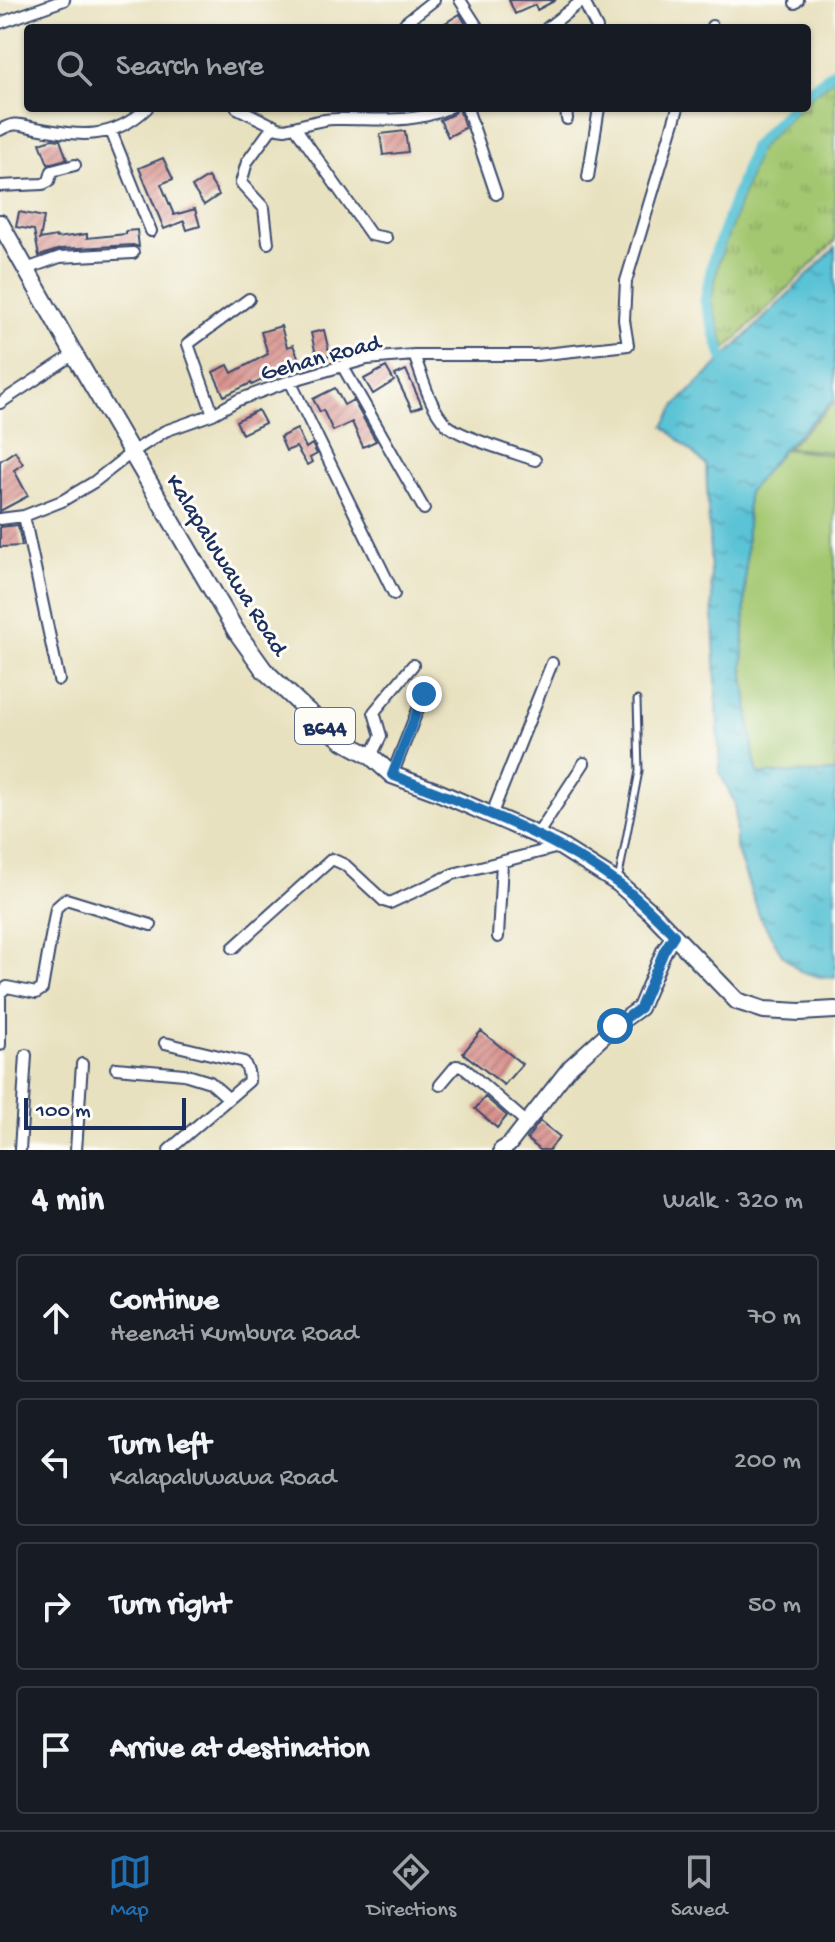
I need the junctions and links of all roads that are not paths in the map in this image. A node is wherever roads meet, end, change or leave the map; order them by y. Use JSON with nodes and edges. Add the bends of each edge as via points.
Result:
{"nodes":[{"id":1,"x":64,"y":0,"type":"edge"},
{"id":2,"x":434,"y":0,"type":"edge"},
{"id":3,"x":460,"y":0,"type":"edge"},
{"id":4,"x":583,"y":0,"type":"edge"},
{"id":5,"x":0,"y":23,"type":"edge"},
{"id":6,"x":404,"y":24,"type":"edge"},
{"id":7,"x":475,"y":24,"type":"edge"},
{"id":8,"x":552,"y":24,"type":"edge"},
{"id":9,"x":595,"y":24,"type":"edge"},
{"id":10,"x":143,"y":112,"type":"edge"},
{"id":11,"x":246,"y":112,"type":"edge"},
{"id":12,"x":438,"y":112,"type":"edge"},
{"id":13,"x":468,"y":112,"type":"edge"},
{"id":14,"x":598,"y":112,"type":"edge"},
{"id":15,"x":677,"y":112,"type":"edge"},
{"id":16,"x":400,"y":114,"type":"edge"},
{"id":17,"x":274,"y":125,"type":"junction"},
{"id":18,"x":295,"y":127,"type":"junction"},
{"id":19,"x":0,"y":130,"type":"edge"},
{"id":20,"x":111,"y":131,"type":"junction"},
{"id":21,"x":75,"y":165,"type":"dead end"},
{"id":22,"x":588,"y":177,"type":"dead end"},
{"id":23,"x":0,"y":186,"type":"edge"},
{"id":24,"x":496,"y":194,"type":"dead end"},
{"id":25,"x":0,"y":223,"type":"edge"},
{"id":26,"x":151,"y":231,"type":"dead end"},
{"id":27,"x":386,"y":238,"type":"dead end"},
{"id":28,"x":268,"y":243,"type":"dead end"},
{"id":29,"x":133,"y":253,"type":"dead end"},
{"id":30,"x":26,"y":269,"type":"junction"},
{"id":31,"x":249,"y":299,"type":"dead end"},
{"id":32,"x":74,"y":354,"type":"junction"},
{"id":33,"x":414,"y":355,"type":"junction"},
{"id":34,"x":343,"y":367,"type":"junction"},
{"id":35,"x":290,"y":381,"type":"junction"},
{"id":36,"x":0,"y":403,"type":"edge"},
{"id":37,"x":213,"y":414,"type":"junction"},
{"id":38,"x":131,"y":453,"type":"junction"},
{"id":39,"x":535,"y":460,"type":"dead end"},
{"id":40,"x":424,"y":509,"type":"dead end"},
{"id":41,"x":24,"y":516,"type":"junction"},
{"id":42,"x":0,"y":519,"type":"edge"},
{"id":43,"x":394,"y":594,"type":"dead end"},
{"id":44,"x":552,"y":663,"type":"dead end"},
{"id":45,"x":413,"y":665,"type":"dead end"},
{"id":46,"x":59,"y":680,"type":"dead end"},
{"id":47,"x":424,"y":694,"type":"dead end"},
{"id":48,"x":637,"y":700,"type":"dead end"},
{"id":49,"x":371,"y":756,"type":"junction"},
{"id":50,"x":584,"y":763,"type":"dead end"},
{"id":51,"x":392,"y":775,"type":"junction"},
{"id":52,"x":491,"y":816,"type":"junction"},
{"id":53,"x":537,"y":835,"type":"junction"},
{"id":54,"x":561,"y":847,"type":"junction"},
{"id":55,"x":502,"y":862,"type":"junction"},
{"id":56,"x":618,"y":883,"type":"junction"},
{"id":57,"x":151,"y":925,"type":"dead end"},
{"id":58,"x":674,"y":935,"type":"junction"},
{"id":59,"x":498,"y":937,"type":"dead end"},
{"id":60,"x":233,"y":948,"type":"dead end"},
{"id":61,"x":835,"y":1010,"type":"edge"},
{"id":62,"x":165,"y":1043,"type":"dead end"},
{"id":63,"x":0,"y":1045,"type":"edge"},
{"id":64,"x":26,"y":1055,"type":"dead end"},
{"id":65,"x":82,"y":1064,"type":"dead end"},
{"id":66,"x":116,"y":1068,"type":"dead end"},
{"id":67,"x":440,"y":1085,"type":"dead end"},
{"id":68,"x":228,"y":1098,"type":"junction"},
{"id":69,"x":527,"y":1123,"type":"junction"},
{"id":70,"x":20,"y":1150,"type":"edge"},
{"id":71,"x":76,"y":1150,"type":"edge"},
{"id":72,"x":169,"y":1150,"type":"edge"},
{"id":73,"x":501,"y":1150,"type":"edge"}],
"edges":[{"from":1,"to":5,"type":"street"},
{"from":2,"to":6,"type":"street"},
{"from":3,"to":7,"type":"street"},
{"from":4,"to":8,"type":"street"},
{"from":4,"to":9,"type":"street"},
{"from":10,"to":20,"type":"street"},
{"from":11,"to":17,"type":"street"},
{"from":12,"to":16,"type":"street"},
{"from":13,"to":24,"type":"street"},
{"from":14,"to":22,"type":"street"},
{"from":15,"to":33,"type":"street","name":"Gehan Road","via":[[626,281],[628,345],[536,355]]},
{"from":16,"to":18,"type":"street"},
{"from":17,"to":18,"type":"street"},
{"from":17,"to":28,"type":"street","via":[[247,162],[241,183],[264,208]]},
{"from":18,"to":27,"type":"street","via":[[371,235]]},
{"from":19,"to":20,"type":"street","via":[[11,123],[67,133]]},
{"from":20,"to":26,"type":"street"},
{"from":21,"to":23,"type":"street","via":[[52,171],[43,184]]},
{"from":25,"to":30,"type":"main road","name":"Kalapaluwawa Road","number":"B644"},
{"from":29,"to":30,"type":"street","via":[[60,257]]},
{"from":30,"to":32,"type":"main road","name":"Kalapaluwawa Road","number":"B644"},
{"from":31,"to":37,"type":"street","via":[[188,344]]},
{"from":32,"to":36,"type":"street"},
{"from":32,"to":38,"type":"main road","name":"Kalapaluwawa Road","number":"B644"},
{"from":33,"to":34,"type":"street","name":"Gehan Road"},
{"from":33,"to":39,"type":"street","via":[[431,402],[447,425]]},
{"from":34,"to":35,"type":"street","name":"Gehan Road"},
{"from":34,"to":40,"type":"street"},
{"from":35,"to":37,"type":"street","name":"Gehan Road"},
{"from":35,"to":43,"type":"street"},
{"from":37,"to":38,"type":"street","name":"Gehan Road","via":[[165,431]]},
{"from":38,"to":41,"type":"street","name":"Gehan Road","via":[[62,501]]},
{"from":38,"to":49,"type":"main road","name":"Kalapaluwawa Road","number":"B644","via":[[215,598],[264,670],[343,741]]},
{"from":41,"to":42,"type":"street","name":"Gehan Road"},
{"from":41,"to":46,"type":"street"},
{"from":44,"to":52,"type":"street"},
{"from":45,"to":49,"type":"street","via":[[374,712],[381,736]]},
{"from":47,"to":51,"type":"street"},
{"from":48,"to":56,"type":"lane","via":[[639,771]]},
{"from":49,"to":51,"type":"main road","name":"Kalapaluwawa Road","number":"B644"},
{"from":50,"to":53,"type":"street"},
{"from":51,"to":52,"type":"main road","name":"Kalapaluwawa Road","number":"B644"},
{"from":52,"to":53,"type":"main road","name":"Kalapaluwawa Road","number":"B644"},
{"from":53,"to":54,"type":"main road","name":"Kalapaluwawa Road","number":"B644"},
{"from":54,"to":55,"type":"street"},
{"from":54,"to":56,"type":"main road","name":"Kalapaluwawa Road","number":"B644"},
{"from":55,"to":59,"type":"street"},
{"from":55,"to":60,"type":"street","via":[[453,874],[390,903],[332,859]]},
{"from":56,"to":58,"type":"main road","name":"Kalapaluwawa Road","number":"B644"},
{"from":57,"to":63,"type":"street","via":[[66,899],[56,908],[42,989],[36,993],[7,987],[0,993]]},
{"from":58,"to":61,"type":"main road","name":"Kalapaluwawa Road","number":"B644","via":[[737,1001],[764,1010]]},
{"from":58,"to":69,"type":"street","via":[[640,1008],[570,1067]]},
{"from":62,"to":68,"type":"street","via":[[244,1062],[249,1081]]},
{"from":64,"to":70,"type":"street"},
{"from":65,"to":71,"type":"street"},
{"from":66,"to":68,"type":"street","via":[[184,1074],[210,1082]]},
{"from":67,"to":69,"type":"street","via":[[456,1066],[463,1067]]},
{"from":68,"to":72,"type":"street"},
{"from":69,"to":73,"type":"street"}]}
